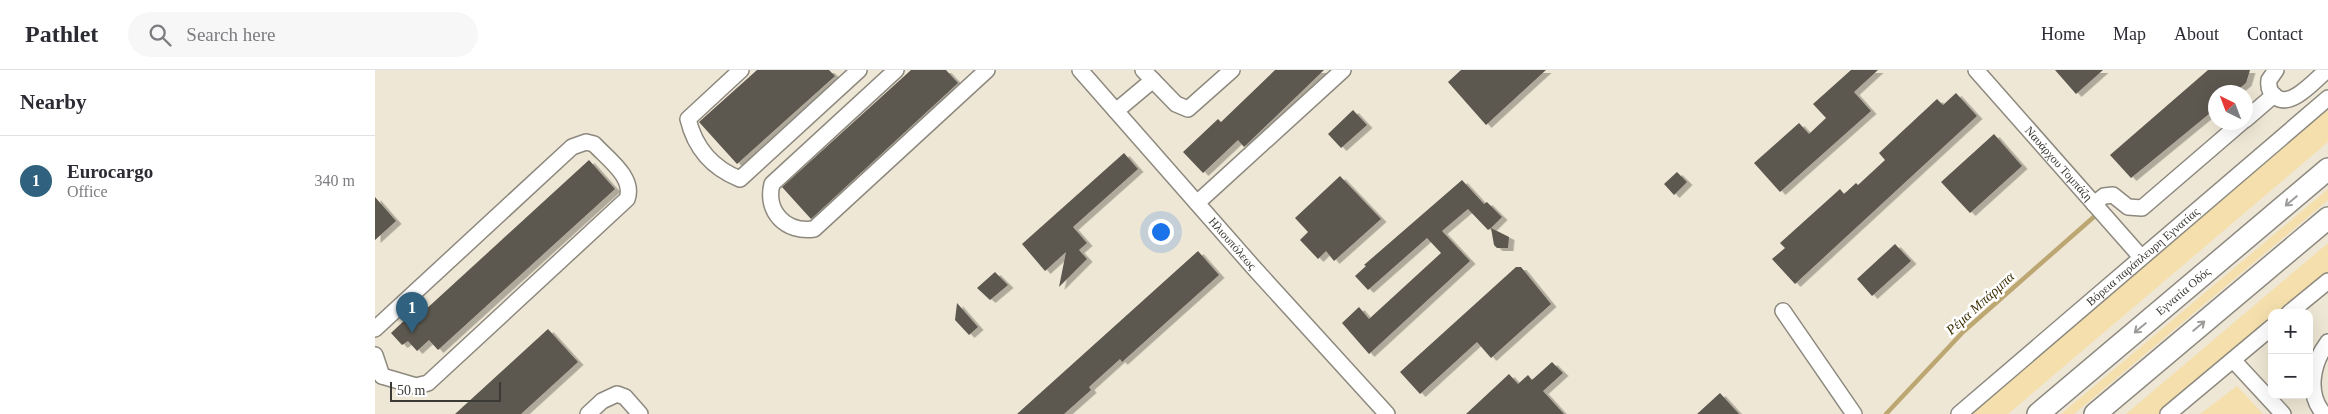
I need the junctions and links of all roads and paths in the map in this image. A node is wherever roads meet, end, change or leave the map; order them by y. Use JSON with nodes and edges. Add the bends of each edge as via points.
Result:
{"nodes":[{"id":1,"x":741,"y":70,"type":"edge"},
{"id":2,"x":859,"y":70,"type":"edge"},
{"id":3,"x":897,"y":70,"type":"edge"},
{"id":4,"x":987,"y":70,"type":"edge"},
{"id":5,"x":1080,"y":70,"type":"edge"},
{"id":6,"x":1232,"y":70,"type":"edge"},
{"id":7,"x":1343,"y":70,"type":"edge"},
{"id":8,"x":1976,"y":70,"type":"edge"},
{"id":9,"x":2276,"y":70,"type":"edge"},
{"id":10,"x":2327,"y":70,"type":"edge"},
{"id":11,"x":1148,"y":75,"type":"edge"},
{"id":12,"x":2274,"y":95,"type":"junction"},
{"id":13,"x":2328,"y":98,"type":"edge"},
{"id":14,"x":1116,"y":111,"type":"junction"},
{"id":15,"x":2253,"y":113,"type":"edge"},
{"id":16,"x":2233,"y":130,"type":"edge"},
{"id":17,"x":2328,"y":169,"type":"edge"},
{"id":18,"x":1197,"y":203,"type":"junction"},
{"id":19,"x":2094,"y":204,"type":"junction"},
{"id":20,"x":2328,"y":218,"type":"edge"},
{"id":21,"x":2141,"y":257,"type":"junction"},
{"id":22,"x":2328,"y":280,"type":"edge"},
{"id":23,"x":2294,"y":309,"type":"edge"},
{"id":24,"x":1783,"y":311,"type":"dead end"},
{"id":25,"x":375,"y":329,"type":"edge"},
{"id":26,"x":2268,"y":331,"type":"edge"},
{"id":27,"x":2328,"y":342,"type":"edge"},
{"id":28,"x":375,"y":355,"type":"edge"},
{"id":29,"x":2233,"y":360,"type":"junction"},
{"id":30,"x":379,"y":380,"type":"edge"},
{"id":31,"x":588,"y":414,"type":"edge"},
{"id":32,"x":640,"y":414,"type":"edge"},
{"id":33,"x":1387,"y":414,"type":"edge"},
{"id":34,"x":1854,"y":414,"type":"edge"},
{"id":35,"x":1959,"y":414,"type":"edge"},
{"id":36,"x":2038,"y":414,"type":"edge"},
{"id":37,"x":2095,"y":414,"type":"edge"},
{"id":38,"x":2168,"y":414,"type":"edge"},
{"id":39,"x":2283,"y":414,"type":"edge"},
{"id":40,"x":2324,"y":414,"type":"edge"}],
"edges":[{"from":1,"to":2,"type":"street","via":[[688,119],[694,139],[705,156],[721,170],[740,179]]},
{"from":3,"to":4,"type":"street","via":[[772,184],[771,206],[784,224],[798,230],[814,229]]},
{"from":5,"to":14,"type":"street","name":"Ηλιουπόλεως"},
{"from":6,"to":11,"type":"street","via":[[1188,109],[1176,104]]},
{"from":7,"to":18,"type":"street"},
{"from":8,"to":19,"type":"street","name":"Ναυάρχου Τομπάζη"},
{"from":9,"to":12,"type":"street","via":[[2268,85]]},
{"from":10,"to":12,"type":"street","via":[[2292,99],[2282,100]]},
{"from":11,"to":14,"type":"street"},
{"from":12,"to":15,"type":"street"},
{"from":13,"to":21,"type":"street","name":"Βόρεια παράπλευρη Εγνατίας"},
{"from":14,"to":18,"type":"street","name":"Ηλιουπόλεως"},
{"from":16,"to":19,"type":"street","via":[[2142,208],[2128,207],[2113,196],[2104,196]]},
{"from":17,"to":36,"type":"highway","name":"Εγνατία Οδός","one_way":true},
{"from":18,"to":33,"type":"street","name":"Ηλιουπόλεως"},
{"from":19,"to":21,"type":"street","name":"Ναυάρχου Τομπάζη"},
{"from":37,"to":20,"type":"highway","one_way":true},
{"from":21,"to":35,"type":"street","name":"Βόρεια παράπλευρη Εγνατίας"},
{"from":22,"to":23,"type":"street"},
{"from":24,"to":34,"type":"street"},
{"from":25,"to":30,"type":"street","via":[[572,147],[586,142],[594,144],[628,181],[627,200],[428,383],[416,386]]},
{"from":26,"to":29,"type":"street"},
{"from":27,"to":40,"type":"street","via":[[2312,383],[2314,400]]},
{"from":28,"to":30,"type":"street"},
{"from":29,"to":38,"type":"street"},
{"from":29,"to":39,"type":"street"},
{"from":31,"to":32,"type":"street","via":[[602,401],[617,394],[625,397]]}]}
